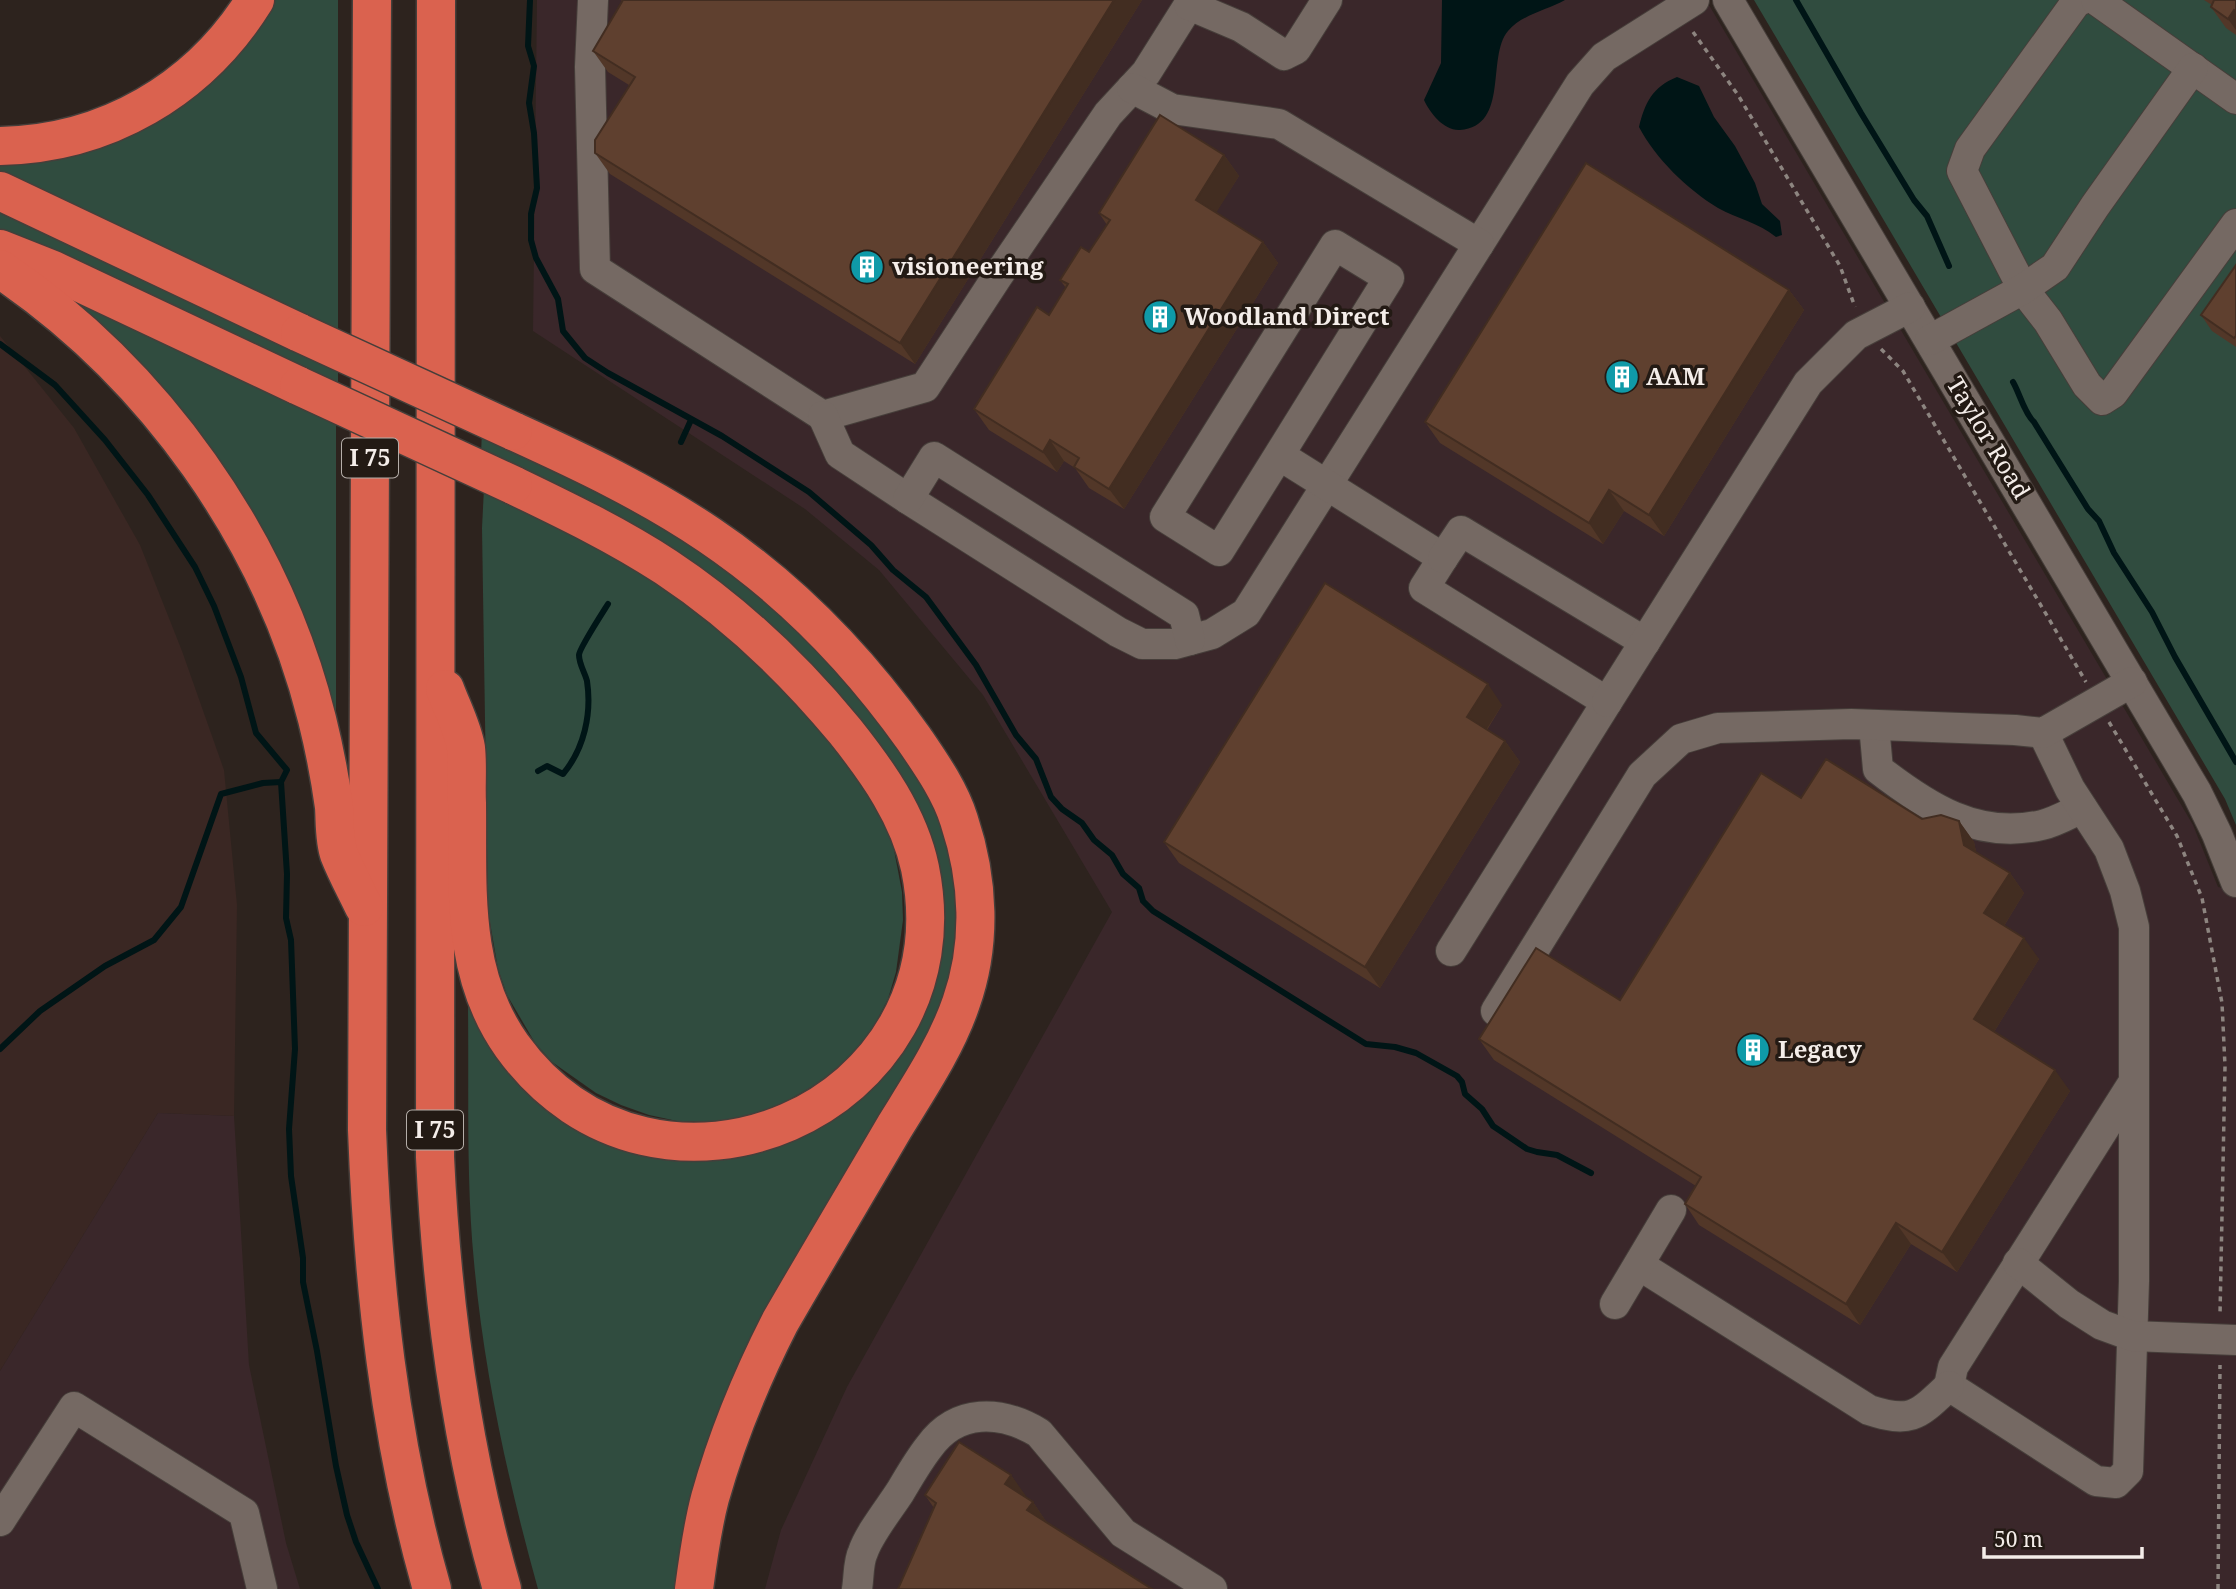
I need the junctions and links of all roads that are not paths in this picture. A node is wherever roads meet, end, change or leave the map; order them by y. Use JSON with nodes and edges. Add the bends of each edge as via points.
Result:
{"nodes":[{"id":1,"x":255,"y":0,"type":"edge"},
{"id":2,"x":372,"y":0,"type":"edge"},
{"id":3,"x":436,"y":0,"type":"edge"},
{"id":4,"x":593,"y":0,"type":"edge"},
{"id":5,"x":1327,"y":0,"type":"edge"},
{"id":6,"x":1694,"y":0,"type":"edge"},
{"id":7,"x":1728,"y":0,"type":"edge"},
{"id":8,"x":2081,"y":0,"type":"edge"},
{"id":9,"x":2096,"y":0,"type":"edge"},
{"id":10,"x":1191,"y":2,"type":"edge"},
{"id":11,"x":2193,"y":68,"type":"junction"},
{"id":12,"x":1132,"y":88,"type":"junction"},
{"id":13,"x":2236,"y":99,"type":"edge"},
{"id":14,"x":0,"y":146,"type":"edge"},
{"id":15,"x":0,"y":191,"type":"edge"},
{"id":16,"x":2236,"y":223,"type":"edge"},
{"id":17,"x":1479,"y":244,"type":"junction"},
{"id":18,"x":0,"y":249,"type":"edge"},
{"id":19,"x":0,"y":269,"type":"edge"},
{"id":20,"x":2023,"y":289,"type":"junction"},
{"id":21,"x":1910,"y":307,"type":"junction"},
{"id":22,"x":1930,"y":340,"type":"junction"},
{"id":23,"x":823,"y":416,"type":"junction"},
{"id":24,"x":1279,"y":455,"type":"junction"},
{"id":25,"x":1326,"y":485,"type":"junction"},
{"id":26,"x":908,"y":499,"type":"junction"},
{"id":27,"x":1443,"y":558,"type":"junction"},
{"id":28,"x":1190,"y":640,"type":"junction"},
{"id":29,"x":1645,"y":642,"type":"junction"},
{"id":30,"x":436,"y":665,"type":"junction"},
{"id":31,"x":2132,"y":682,"type":"junction"},
{"id":32,"x":1607,"y":702,"type":"junction"},
{"id":33,"x":1874,"y":725,"type":"junction"},
{"id":34,"x":2043,"y":733,"type":"junction"},
{"id":35,"x":2082,"y":808,"type":"junction"},
{"id":36,"x":2236,"y":882,"type":"edge"},
{"id":37,"x":369,"y":916,"type":"junction"},
{"id":38,"x":1451,"y":951,"type":"dead end"},
{"id":39,"x":1496,"y":1011,"type":"edge"},
{"id":40,"x":2133,"y":1083,"type":"junction"},
{"id":41,"x":1671,"y":1210,"type":"dead end"},
{"id":42,"x":2018,"y":1263,"type":"junction"},
{"id":43,"x":1639,"y":1265,"type":"junction"},
{"id":44,"x":1615,"y":1304,"type":"dead end"},
{"id":45,"x":2132,"y":1336,"type":"junction"},
{"id":46,"x":2236,"y":1340,"type":"edge"},
{"id":47,"x":1949,"y":1387,"type":"junction"},
{"id":48,"x":0,"y":1521,"type":"edge"},
{"id":49,"x":262,"y":1589,"type":"edge"},
{"id":50,"x":432,"y":1589,"type":"edge"},
{"id":51,"x":502,"y":1589,"type":"edge"},
{"id":52,"x":694,"y":1589,"type":"edge"},
{"id":53,"x":858,"y":1589,"type":"edge"},
{"id":54,"x":1212,"y":1589,"type":"edge"}],
"edges":[{"from":1,"to":14,"type":"highway","via":[[213,56],[142,110],[77,136]]},
{"from":2,"to":37,"type":"highway","number":"I 75"},
{"from":3,"to":30,"type":"highway","number":"I 75"},
{"from":4,"to":23,"type":"street","via":[[595,269]]},
{"from":5,"to":10,"type":"street","via":[[1296,49],[1284,55]]},
{"from":6,"to":17,"type":"street","via":[[1604,57],[1580,84]]},
{"from":7,"to":21,"type":"street","name":"Taylor Road"},
{"from":8,"to":20,"type":"street","via":[[1970,149],[1962,171]]},
{"from":9,"to":11,"type":"street"},
{"from":10,"to":12,"type":"street"},
{"from":11,"to":13,"type":"street"},
{"from":11,"to":20,"type":"street","via":[[2055,267]]},
{"from":12,"to":17,"type":"street","via":[[1171,109],[1279,124]]},
{"from":12,"to":23,"type":"street","via":[[1108,114],[925,387]]},
{"from":15,"to":52,"type":"highway","bridge":true,"via":[[626,485],[710,535],[818,626],[877,690],[929,761],[958,818],[974,879],[976,907],[962,1002],[937,1056],[760,1362],[710,1500]]},
{"from":16,"to":20,"type":"street","via":[[2113,393],[2102,400],[2087,385]]},
{"from":17,"to":25,"type":"street"},
{"from":18,"to":30,"type":"highway","bridge":true,"via":[[586,520],[666,568],[738,620],[831,715],[884,784],[912,840],[920,867],[924,937],[914,986],[873,1060],[833,1098],[785,1125],[758,1135],[697,1143],[634,1133],[603,1121],[551,1089],[497,1023],[475,969],[468,926],[466,747]]},
{"from":19,"to":37,"type":"highway","via":[[72,326],[134,385],[197,463],[251,549],[289,633],[317,718],[338,852]]},
{"from":20,"to":22,"type":"street"},
{"from":21,"to":22,"type":"street","name":"Taylor Road"},
{"from":21,"to":29,"type":"street","via":[[1856,335],[1808,383]]},
{"from":22,"to":31,"type":"street","name":"Taylor Road"},
{"from":23,"to":26,"type":"street","via":[[840,454]]},
{"from":24,"to":24,"type":"street","via":[[1219,551],[1165,517],[1335,245],[1390,278]]},
{"from":24,"to":25,"type":"street"},
{"from":25,"to":27,"type":"street"},
{"from":25,"to":28,"type":"street","via":[[1246,613],[1212,634]]},
{"from":26,"to":28,"type":"street","via":[[1142,644]]},
{"from":26,"to":28,"type":"street","via":[[934,457],[1184,614]]},
{"from":27,"to":29,"type":"street","via":[[1461,531]]},
{"from":27,"to":32,"type":"street","via":[[1424,588]]},
{"from":29,"to":32,"type":"street"},
{"from":30,"to":51,"type":"highway","number":"I 75","via":[[438,1230],[453,1371],[481,1512]]},
{"from":31,"to":34,"type":"street"},
{"from":31,"to":36,"type":"street","name":"Taylor Road","via":[[2210,817]]},
{"from":32,"to":38,"type":"street"},
{"from":33,"to":34,"type":"street"},
{"from":33,"to":35,"type":"street","via":[[1878,769],[1951,818],[1994,829],[2043,825]]},
{"from":33,"to":39,"type":"street","via":[[1718,728],[1681,739],[1642,775]]},
{"from":34,"to":35,"type":"street"},
{"from":35,"to":40,"type":"street","via":[[2109,849],[2134,927]]},
{"from":37,"to":50,"type":"highway","number":"I 75","via":[[367,1130],[372,1243],[389,1398]]},
{"from":40,"to":42,"type":"street"},
{"from":40,"to":45,"type":"street"},
{"from":41,"to":43,"type":"street"},
{"from":42,"to":45,"type":"street","via":[[2069,1304],[2102,1325]]},
{"from":42,"to":47,"type":"street","via":[[1953,1367]]},
{"from":43,"to":44,"type":"street"},
{"from":43,"to":47,"type":"street","via":[[1869,1410],[1892,1418],[1911,1417]]},
{"from":45,"to":46,"type":"street"},
{"from":45,"to":47,"type":"street","via":[[2128,1471],[2116,1483],[2096,1482]]},
{"from":48,"to":49,"type":"street","via":[[74,1407],[244,1513]]},
{"from":53,"to":54,"type":"street","via":[[862,1552],[930,1445],[945,1430],[984,1415],[1022,1423],[1039,1433],[1123,1533]]}]}
